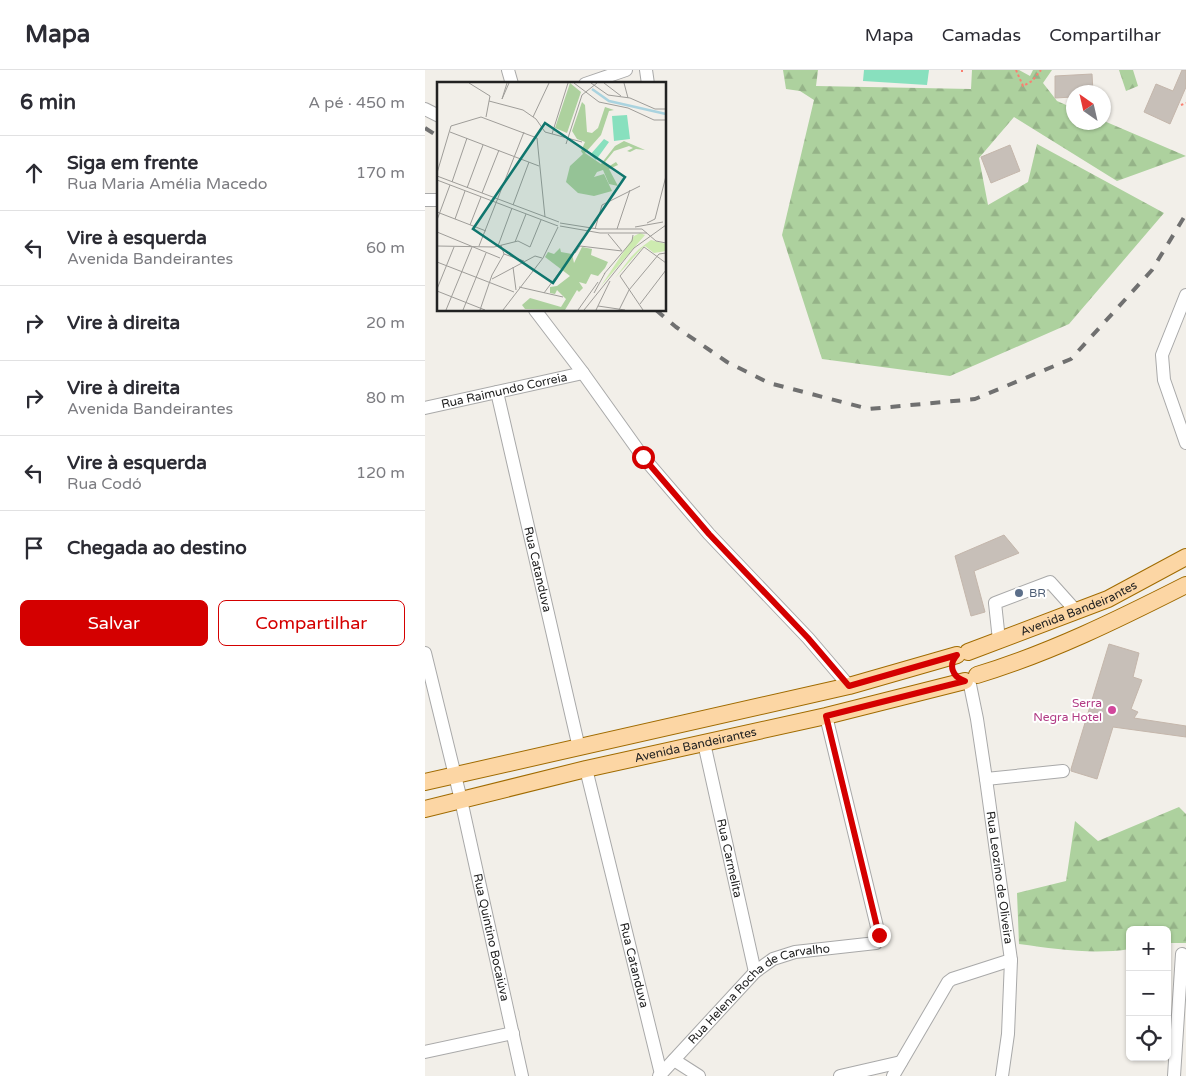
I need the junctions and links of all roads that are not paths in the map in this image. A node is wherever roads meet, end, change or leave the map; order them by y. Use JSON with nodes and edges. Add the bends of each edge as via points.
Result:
{"nodes":[{"id":1,"x":507,"y":70,"type":"edge"},
{"id":2,"x":626,"y":70,"type":"edge"},
{"id":3,"x":511,"y":82,"type":"edge"},
{"id":4,"x":591,"y":82,"type":"edge"},
{"id":5,"x":425,"y":109,"type":"edge"},
{"id":6,"x":437,"y":115,"type":"edge"},
{"id":7,"x":1186,"y":296,"type":"edge"},
{"id":8,"x":536,"y":311,"type":"edge"},
{"id":9,"x":583,"y":373,"type":"junction"},
{"id":10,"x":497,"y":392,"type":"junction"},
{"id":11,"x":425,"y":408,"type":"edge"},
{"id":12,"x":1186,"y":443,"type":"edge"},
{"id":13,"x":1186,"y":557,"type":"edge"},
{"id":14,"x":1186,"y":585,"type":"edge"},
{"id":15,"x":1076,"y":611,"type":"junction"},
{"id":16,"x":999,"y":640,"type":"junction"},
{"id":17,"x":425,"y":653,"type":"edge"},
{"id":18,"x":962,"y":654,"type":"junction"},
{"id":19,"x":971,"y":678,"type":"junction"},
{"id":20,"x":849,"y":686,"type":"junction"},
{"id":21,"x":826,"y":716,"type":"junction"},
{"id":22,"x":704,"y":743,"type":"junction"},
{"id":23,"x":579,"y":748,"type":"junction"},
{"id":24,"x":586,"y":769,"type":"junction"},
{"id":25,"x":1063,"y":772,"type":"dead end"},
{"id":26,"x":455,"y":775,"type":"junction"},
{"id":27,"x":987,"y":779,"type":"junction"},
{"id":28,"x":425,"y":782,"type":"edge"},
{"id":29,"x":461,"y":800,"type":"junction"},
{"id":30,"x":425,"y":809,"type":"edge"},
{"id":31,"x":1182,"y":954,"type":"dead end"},
{"id":32,"x":1011,"y":960,"type":"junction"},
{"id":33,"x":755,"y":972,"type":"junction"},
{"id":34,"x":513,"y":1033,"type":"junction"},
{"id":35,"x":425,"y":1052,"type":"edge"},
{"id":36,"x":674,"y":1060,"type":"junction"},
{"id":37,"x":901,"y":1062,"type":"junction"},
{"id":38,"x":660,"y":1075,"type":"edge"},
{"id":39,"x":522,"y":1076,"type":"edge"},
{"id":40,"x":699,"y":1076,"type":"edge"},
{"id":41,"x":840,"y":1076,"type":"edge"},
{"id":42,"x":893,"y":1076,"type":"edge"},
{"id":43,"x":1002,"y":1076,"type":"edge"},
{"id":44,"x":1174,"y":1076,"type":"edge"}],
"edges":[{"from":1,"to":3,"type":"street"},
{"from":2,"to":4,"type":"street"},
{"from":5,"to":6,"type":"street"},
{"from":7,"to":12,"type":"street","via":[[1162,355],[1164,380]]},
{"from":8,"to":9,"type":"street"},
{"from":9,"to":10,"type":"street","name":"Rua Raimundo Correia"},
{"from":9,"to":20,"type":"street","via":[[643,457]]},
{"from":10,"to":11,"type":"street","name":"Rua Raimundo Correia"},
{"from":10,"to":23,"type":"street","name":"Rua Catanduva"},
{"from":13,"to":15,"type":"main road","name":"Avenida Bandeirantes","via":[[1108,599]]},
{"from":14,"to":19,"type":"main road","name":"Avenida Bandeirantes","via":[[1129,614],[1023,660]]},
{"from":15,"to":16,"type":"main road","name":"Avenida Bandeirantes"},
{"from":15,"to":16,"type":"street","via":[[1050,582],[995,603]]},
{"from":16,"to":18,"type":"main road","name":"Avenida Bandeirantes"},
{"from":17,"to":26,"type":"street"},
{"from":18,"to":19,"type":"main road","via":[[973,653],[979,660],[980,666]]},
{"from":18,"to":19,"type":"main road","via":[[952,663],[953,673],[956,677]]},
{"from":18,"to":20,"type":"main road","name":"Avenida Bandeirantes"},
{"from":19,"to":21,"type":"main road","name":"Avenida Bandeirantes"},
{"from":19,"to":27,"type":"street","name":"Rua Leozino de Oliveira"},
{"from":20,"to":23,"type":"main road","name":"Avenida Bandeirantes"},
{"from":21,"to":22,"type":"main road","name":"Avenida Bandeirantes"},
{"from":21,"to":33,"type":"street","name":"Rua Helena Rocha de Carvalho","via":[[879,935],[876,943],[795,952],[773,959]]},
{"from":22,"to":24,"type":"main road","name":"Avenida Bandeirantes"},
{"from":22,"to":33,"type":"street","name":"Rua Carmelita"},
{"from":23,"to":26,"type":"main road","name":"Avenida Bandeirantes"},
{"from":24,"to":29,"type":"main road","name":"Avenida Bandeirantes"},
{"from":24,"to":38,"type":"street","name":"Rua Catanduva"},
{"from":25,"to":27,"type":"street"},
{"from":26,"to":28,"type":"main road","name":"Avenida Bandeirantes"},
{"from":26,"to":29,"type":"street","name":"Rua Quintino Bocaiúva"},
{"from":27,"to":32,"type":"street","name":"Rua Leozino de Oliveira"},
{"from":29,"to":30,"type":"main road","name":"Avenida Bandeirantes"},
{"from":29,"to":34,"type":"street","name":"Rua Quintino Bocaiúva"},
{"from":31,"to":44,"type":"street"},
{"from":32,"to":37,"type":"street","via":[[948,982]]},
{"from":32,"to":43,"type":"street","name":"Rua Leozino de Oliveira","via":[[1008,1034]]},
{"from":33,"to":36,"type":"street","name":"Rua Helena Rocha de Carvalho"},
{"from":34,"to":35,"type":"street"},
{"from":34,"to":39,"type":"street","name":"Rua Quintino Bocaiúva"},
{"from":36,"to":38,"type":"street","name":"Rua Helena Rocha de Carvalho"},
{"from":36,"to":40,"type":"street"},
{"from":37,"to":41,"type":"street"},
{"from":37,"to":42,"type":"street"}]}
